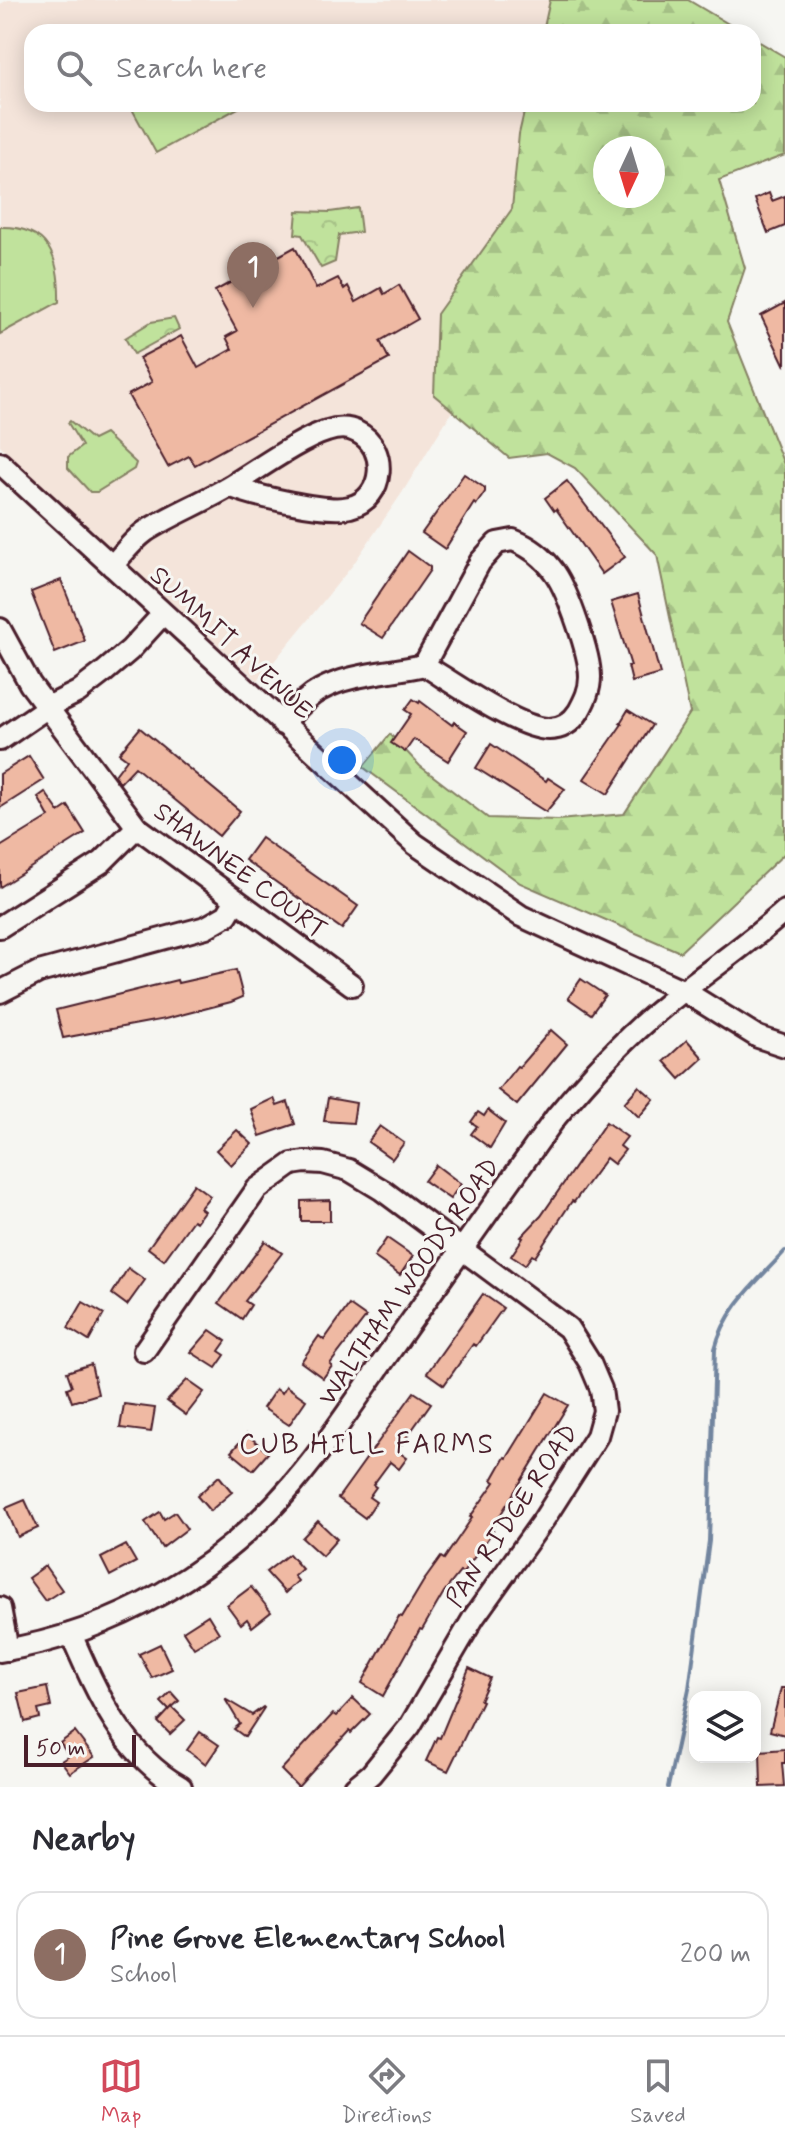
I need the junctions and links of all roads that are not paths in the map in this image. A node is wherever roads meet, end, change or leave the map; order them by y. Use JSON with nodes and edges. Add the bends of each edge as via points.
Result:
{"nodes":[{"id":1,"x":0,"y":463,"type":"edge"},
{"id":2,"x":230,"y":486,"type":"junction"},
{"id":3,"x":112,"y":566,"type":"junction"},
{"id":4,"x":162,"y":615,"type":"junction"},
{"id":5,"x":0,"y":629,"type":"edge"},
{"id":6,"x":424,"y":665,"type":"junction"},
{"id":7,"x":48,"y":707,"type":"junction"},
{"id":8,"x":282,"y":724,"type":"junction"},
{"id":9,"x":0,"y":740,"type":"edge"},
{"id":10,"x":137,"y":827,"type":"junction"},
{"id":11,"x":236,"y":900,"type":"junction"},
{"id":12,"x":785,"y":911,"type":"edge"},
{"id":13,"x":0,"y":927,"type":"edge"},
{"id":14,"x":352,"y":985,"type":"dead end"},
{"id":15,"x":684,"y":991,"type":"junction"},
{"id":16,"x":0,"y":992,"type":"edge"},
{"id":17,"x":785,"y":1046,"type":"edge"},
{"id":18,"x":462,"y":1249,"type":"junction"},
{"id":19,"x":144,"y":1351,"type":"dead end"},
{"id":20,"x":0,"y":1608,"type":"edge"},
{"id":21,"x":71,"y":1634,"type":"junction"},
{"id":22,"x":4,"y":1650,"type":"edge"},
{"id":23,"x":181,"y":1787,"type":"edge"},
{"id":24,"x":356,"y":1787,"type":"edge"}],
"edges":[{"from":1,"to":3,"type":"street","name":"SUMMIT AVENUE"},
{"from":2,"to":2,"type":"street","via":[[255,496],[349,508],[377,484],[379,460],[358,432],[337,429]]},
{"from":2,"to":3,"type":"street","via":[[146,531]]},
{"from":3,"to":4,"type":"street","name":"SUMMIT AVENUE"},
{"from":4,"to":7,"type":"street","via":[[104,672]]},
{"from":4,"to":8,"type":"street","name":"SUMMIT AVENUE"},
{"from":5,"to":7,"type":"street","name":"SHAWNEE COURT"},
{"from":6,"to":6,"type":"street","via":[[507,714],[547,729],[562,727],[587,699],[587,657],[565,591],[530,547],[513,540],[497,543],[480,562]]},
{"from":6,"to":8,"type":"street","via":[[330,686],[307,699]]},
{"from":7,"to":9,"type":"street"},
{"from":7,"to":10,"type":"street","name":"SHAWNEE COURT"},
{"from":8,"to":15,"type":"street","name":"SUMMIT AVENUE","via":[[415,844],[465,880],[521,916]]},
{"from":10,"to":11,"type":"street","name":"SHAWNEE COURT"},
{"from":10,"to":13,"type":"street","via":[[102,862]]},
{"from":11,"to":14,"type":"street","name":"SHAWNEE COURT"},
{"from":11,"to":16,"type":"street","via":[[227,915],[206,927],[39,972]]},
{"from":12,"to":15,"type":"street","name":"WALTHAM WOODS ROAD"},
{"from":15,"to":17,"type":"street","name":"SUMMIT AVENUE","via":[[758,1037]]},
{"from":15,"to":18,"type":"street","name":"WALTHAM WOODS ROAD","via":[[632,1033],[581,1086]]},
{"from":18,"to":19,"type":"street","name":"PAN RIDGE ROAD","via":[[349,1170],[323,1163],[292,1164],[257,1189]]},
{"from":18,"to":21,"type":"street","name":"WALTHAM WOODS ROAD","via":[[321,1450],[265,1515],[167,1591]]},
{"from":18,"to":24,"type":"street","name":"PAN RIDGE ROAD","via":[[568,1328],[590,1363],[604,1411],[597,1436],[447,1658],[410,1726]]},
{"from":20,"to":22,"type":"street"},
{"from":21,"to":22,"type":"street","name":"WALTHAM WOODS ROAD"},
{"from":21,"to":23,"type":"street","via":[[113,1720],[139,1754]]}]}
